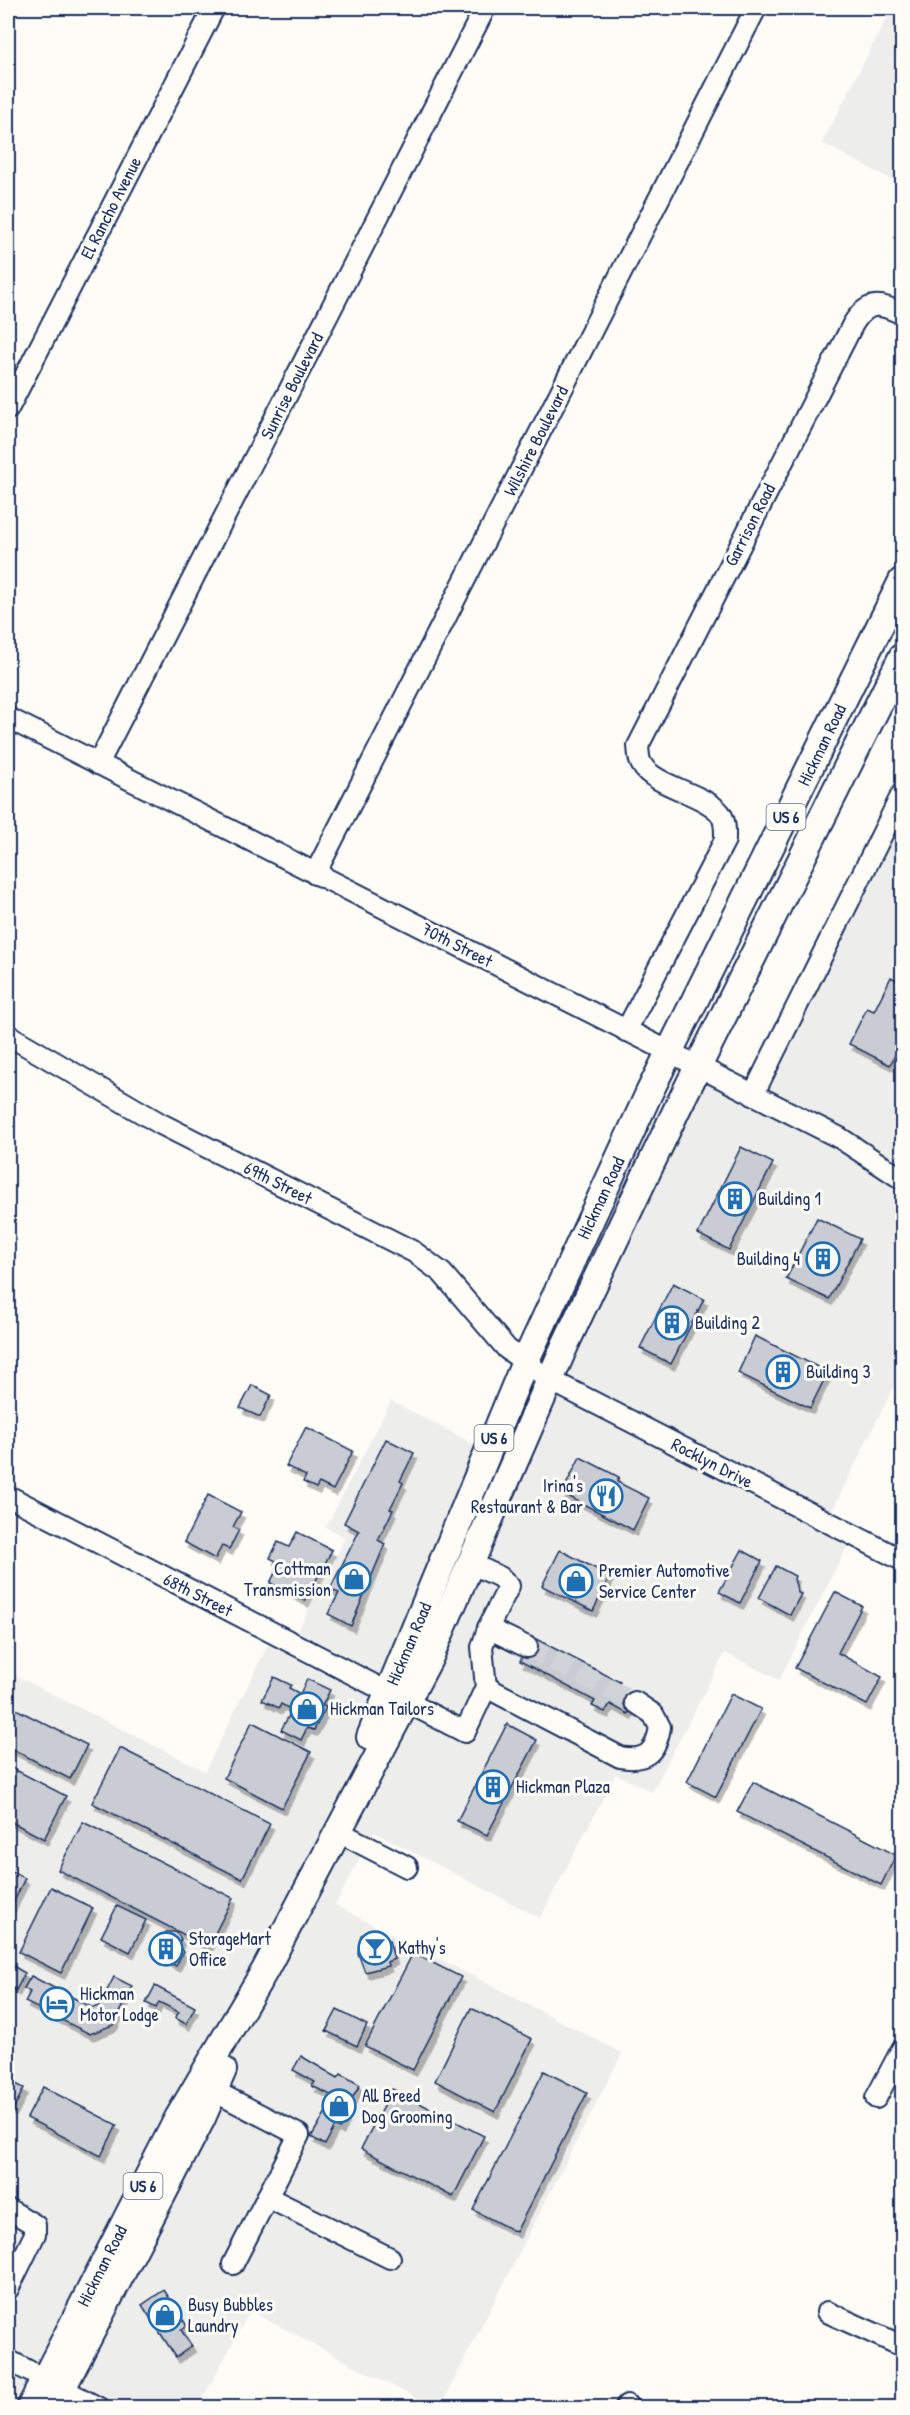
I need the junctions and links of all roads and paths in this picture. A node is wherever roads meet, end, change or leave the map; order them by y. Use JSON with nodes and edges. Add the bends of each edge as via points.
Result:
{"nodes":[{"id":1,"x":214,"y":8,"type":"edge"},
{"id":2,"x":486,"y":8,"type":"edge"},
{"id":3,"x":756,"y":8,"type":"edge"},
{"id":4,"x":899,"y":313,"type":"edge"},
{"id":5,"x":8,"y":409,"type":"edge"},
{"id":6,"x":903,"y":581,"type":"edge"},
{"id":7,"x":903,"y":657,"type":"edge"},
{"id":8,"x":8,"y":718,"type":"edge"},
{"id":9,"x":98,"y":764,"type":"junction"},
{"id":10,"x":903,"y":794,"type":"edge"},
{"id":11,"x":315,"y":874,"type":"junction"},
{"id":12,"x":626,"y":1031,"type":"junction"},
{"id":13,"x":8,"y":1035,"type":"edge"},
{"id":14,"x":669,"y":1053,"type":"junction"},
{"id":15,"x":698,"y":1067,"type":"junction"},
{"id":16,"x":753,"y":1095,"type":"junction"},
{"id":17,"x":903,"y":1179,"type":"edge"},
{"id":18,"x":525,"y":1362,"type":"junction"},
{"id":19,"x":550,"y":1380,"type":"junction"},
{"id":20,"x":8,"y":1496,"type":"edge"},
{"id":21,"x":903,"y":1560,"type":"edge"},
{"id":22,"x":470,"y":1563,"type":"junction"},
{"id":23,"x":488,"y":1628,"type":"junction"},
{"id":24,"x":527,"y":1647,"type":"tunnel mouth"},
{"id":25,"x":486,"y":1687,"type":"junction"},
{"id":26,"x":397,"y":1697,"type":"junction"},
{"id":27,"x":635,"y":1702,"type":"tunnel mouth"},
{"id":28,"x":337,"y":1831,"type":"junction"},
{"id":29,"x":406,"y":1867,"type":"dead end"},
{"id":30,"x":265,"y":1970,"type":"junction"},
{"id":31,"x":903,"y":2049,"type":"edge"},
{"id":32,"x":213,"y":2091,"type":"junction"},
{"id":33,"x":876,"y":2098,"type":"dead end"},
{"id":34,"x":267,"y":2197,"type":"junction"},
{"id":35,"x":8,"y":2209,"type":"edge"},
{"id":36,"x":390,"y":2258,"type":"dead end"},
{"id":37,"x":233,"y":2264,"type":"dead end"},
{"id":38,"x":8,"y":2289,"type":"edge"},
{"id":39,"x":827,"y":2312,"type":"dead end"},
{"id":40,"x":903,"y":2346,"type":"edge"},
{"id":41,"x":8,"y":2360,"type":"edge"},
{"id":42,"x":53,"y":2392,"type":"edge"},
{"id":43,"x":30,"y":2408,"type":"edge"},
{"id":44,"x":99,"y":2408,"type":"edge"}],
"edges":[{"from":1,"to":5,"type":"street","name":"El Rancho Avenue"},
{"from":2,"to":9,"type":"street","name":"Sunrise Boulevard"},
{"from":3,"to":11,"type":"street","name":"Wilshire Boulevard"},
{"from":4,"to":12,"type":"street","name":"Garrison Road","via":[[886,306],[872,305],[860,312],[638,747],[642,766],[650,774],[720,814],[725,840]]},
{"from":6,"to":14,"type":"main road","name":"Hickman Road","number":"US 6"},
{"from":7,"to":15,"type":"main road","name":"Hickman Road","number":"US 6"},
{"from":8,"to":9,"type":"street","name":"70th Street"},
{"from":9,"to":11,"type":"street","name":"70th Street"},
{"from":10,"to":16,"type":"street"},
{"from":11,"to":12,"type":"street","name":"70th Street"},
{"from":12,"to":14,"type":"street","name":"70th Street"},
{"from":13,"to":18,"type":"street","name":"69th Street","via":[[161,1124],[414,1252],[442,1273],[507,1349]]},
{"from":14,"to":15,"type":"street","name":"70th Street"},
{"from":14,"to":18,"type":"main road","name":"Hickman Road","number":"US 6"},
{"from":15,"to":16,"type":"street","name":"70th Street"},
{"from":15,"to":19,"type":"main road","name":"Hickman Road","number":"US 6"},
{"from":16,"to":17,"type":"street","name":"70th Street","via":[[840,1138]]},
{"from":18,"to":19,"type":"street","name":"Rocklyn Drive"},
{"from":18,"to":26,"type":"main road","name":"Hickman Road","number":"US 6"},
{"from":19,"to":21,"type":"street","name":"Rocklyn Drive"},
{"from":19,"to":22,"type":"main road","name":"Hickman Road","number":"US 6"},
{"from":20,"to":26,"type":"street","name":"68th Street"},
{"from":22,"to":23,"type":"street","via":[[500,1577],[509,1586]]},
{"from":22,"to":26,"type":"main road","name":"Hickman Road","number":"US 6","via":[[429,1659]]},
{"from":23,"to":24,"type":"street"},
{"from":23,"to":25,"type":"street","via":[[482,1647]]},
{"from":25,"to":26,"type":"street","name":"68th Street","via":[[465,1732]]},
{"from":25,"to":27,"type":"street","via":[[620,1757],[632,1759],[652,1749],[660,1727],[653,1714]]},
{"from":26,"to":28,"type":"main road","name":"Hickman Road","number":"US 6"},
{"from":28,"to":29,"type":"street"},
{"from":28,"to":30,"type":"main road","name":"Hickman Road","number":"US 6"},
{"from":30,"to":32,"type":"main road","name":"Hickman Road","number":"US 6"},
{"from":30,"to":42,"type":"main road","name":"Hickman Road","number":"US 6","via":[[178,2118]]},
{"from":31,"to":33,"type":"street"},
{"from":32,"to":34,"type":"street","via":[[299,2135]]},
{"from":32,"to":42,"type":"main road","name":"Hickman Road","number":"US 6","via":[[198,2126]]},
{"from":34,"to":36,"type":"street"},
{"from":34,"to":37,"type":"street"},
{"from":35,"to":38,"type":"street","via":[[35,2225],[35,2234]]},
{"from":39,"to":40,"type":"street"},
{"from":41,"to":42,"type":"street"},
{"from":42,"to":43,"type":"main road","name":"Hickman Road","number":"US 6"},
{"from":42,"to":44,"type":"street"}]}
